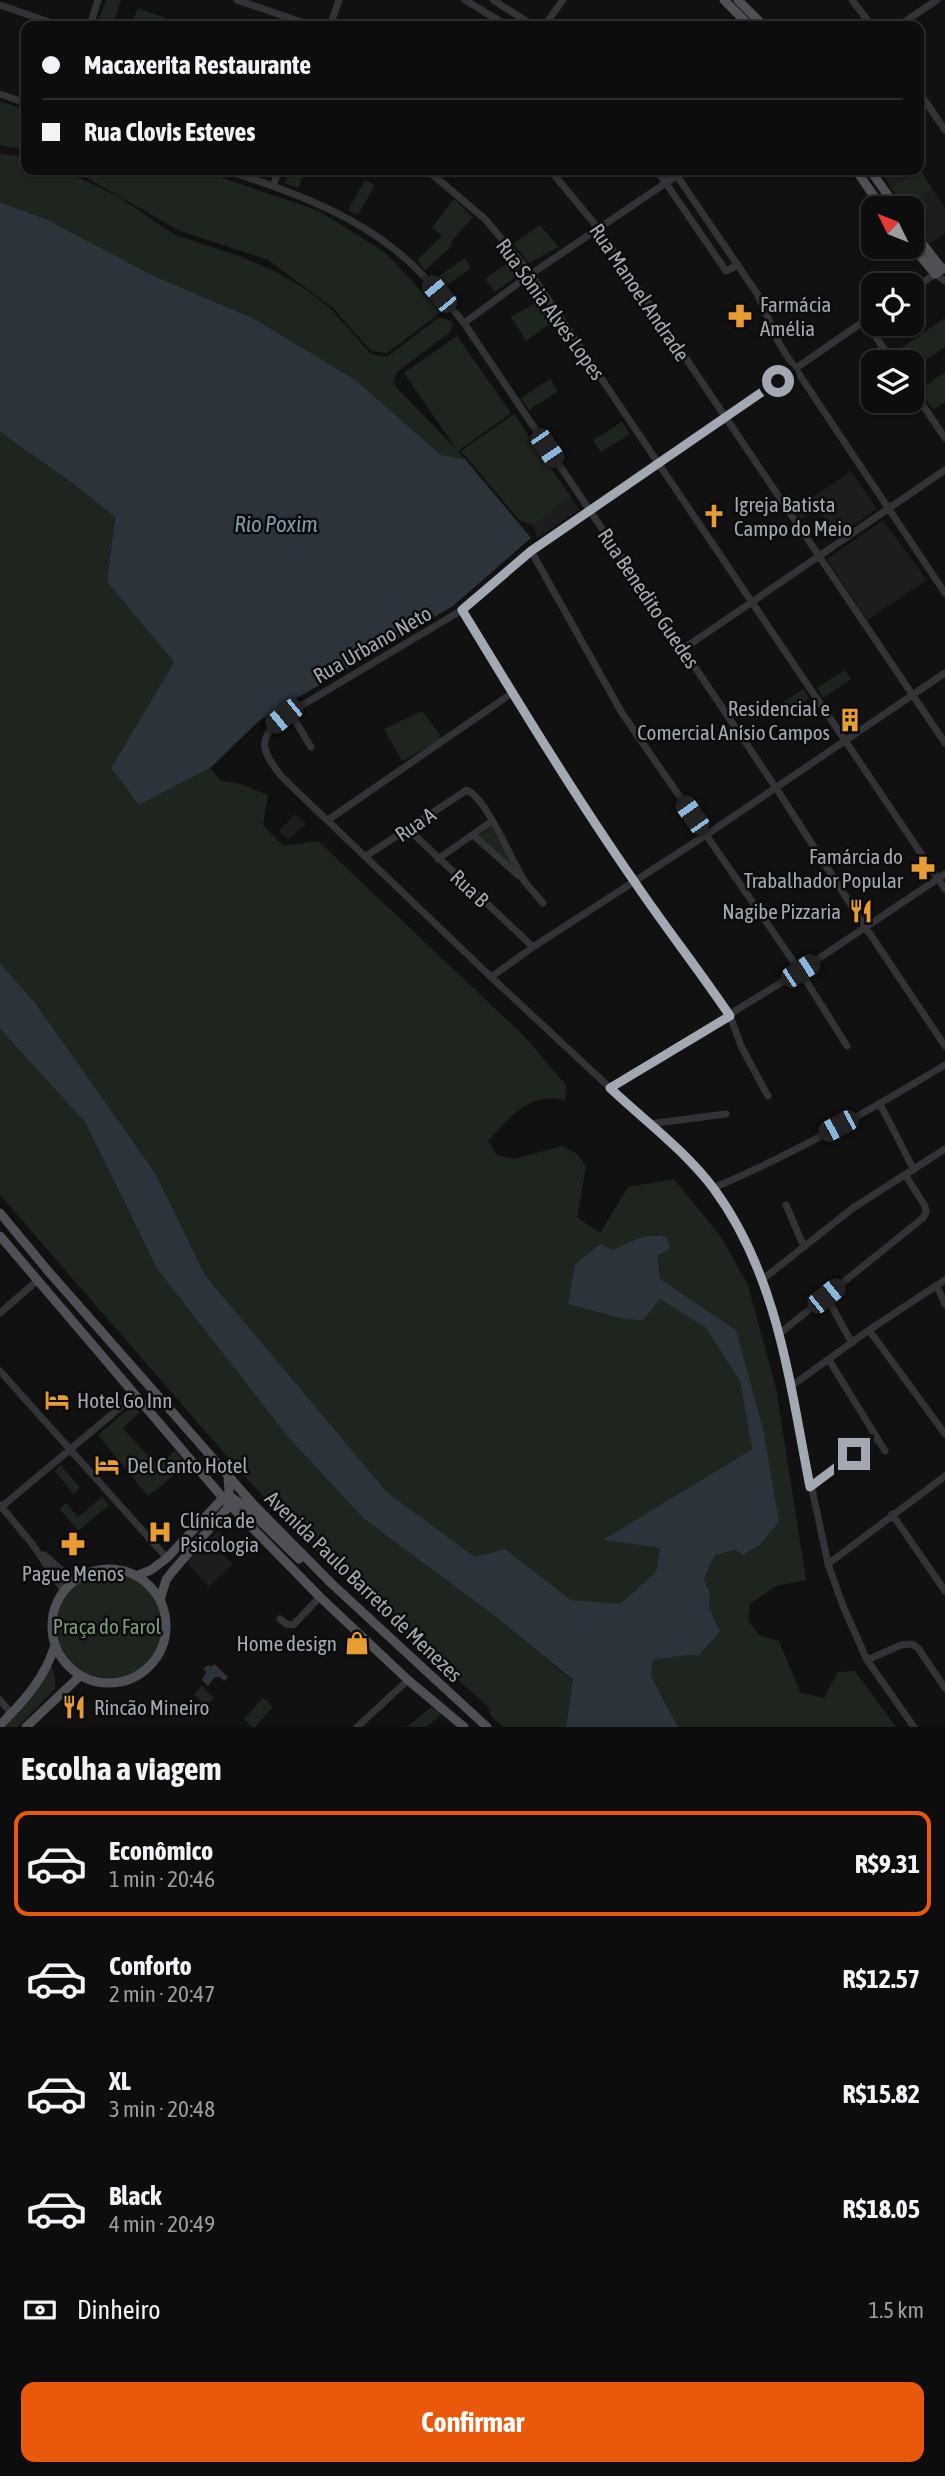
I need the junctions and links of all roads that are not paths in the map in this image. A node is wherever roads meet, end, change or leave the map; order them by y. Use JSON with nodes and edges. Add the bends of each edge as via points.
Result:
{"nodes":[{"id":1,"x":99,"y":0,"type":"edge"},
{"id":2,"x":237,"y":0,"type":"edge"},
{"id":3,"x":339,"y":0,"type":"edge"},
{"id":4,"x":465,"y":0,"type":"edge"},
{"id":5,"x":493,"y":0,"type":"edge"},
{"id":6,"x":563,"y":0,"type":"edge"},
{"id":7,"x":724,"y":0,"type":"edge"},
{"id":8,"x":738,"y":0,"type":"edge"},
{"id":9,"x":852,"y":0,"type":"edge"},
{"id":10,"x":937,"y":0,"type":"edge"},
{"id":11,"x":0,"y":5,"type":"edge"},
{"id":12,"x":46,"y":21,"type":"edge"},
{"id":13,"x":92,"y":21,"type":"edge"},
{"id":14,"x":298,"y":21,"type":"edge"},
{"id":15,"x":332,"y":21,"type":"edge"},
{"id":16,"x":500,"y":21,"type":"edge"},
{"id":17,"x":526,"y":21,"type":"edge"},
{"id":18,"x":548,"y":21,"type":"edge"},
{"id":19,"x":745,"y":21,"type":"edge"},
{"id":20,"x":759,"y":21,"type":"edge"},
{"id":21,"x":868,"y":21,"type":"edge"},
{"id":22,"x":906,"y":21,"type":"edge"},
{"id":23,"x":0,"y":94,"type":"edge"},
{"id":24,"x":924,"y":99,"type":"edge"},
{"id":25,"x":21,"y":101,"type":"edge"},
{"id":26,"x":945,"y":130,"type":"edge"},
{"id":27,"x":241,"y":175,"type":"edge"},
{"id":28,"x":277,"y":175,"type":"edge"},
{"id":29,"x":432,"y":175,"type":"edge"},
{"id":30,"x":554,"y":175,"type":"edge"},
{"id":31,"x":661,"y":175,"type":"edge"},
{"id":32,"x":672,"y":175,"type":"edge"},
{"id":33,"x":677,"y":175,"type":"edge"},
{"id":34,"x":859,"y":175,"type":"edge"},
{"id":35,"x":874,"y":175,"type":"edge"},
{"id":36,"x":666,"y":182,"type":"junction"},
{"id":37,"x":273,"y":186,"type":"junction"},
{"id":38,"x":874,"y":196,"type":"edge"},
{"id":39,"x":888,"y":196,"type":"edge"},
{"id":40,"x":598,"y":228,"type":"junction"},
{"id":41,"x":924,"y":248,"type":"edge"},
{"id":42,"x":924,"y":257,"type":"edge"},
{"id":43,"x":738,"y":265,"type":"junction"},
{"id":44,"x":531,"y":274,"type":"junction"},
{"id":45,"x":942,"y":274,"type":"edge"},
{"id":46,"x":924,"y":284,"type":"edge"},
{"id":47,"x":464,"y":323,"type":"junction"},
{"id":48,"x":861,"y":324,"type":"edge"},
{"id":49,"x":796,"y":369,"type":"junction"},
{"id":50,"x":924,"y":407,"type":"edge"},
{"id":51,"x":726,"y":417,"type":"junction"},
{"id":52,"x":945,"y":438,"type":"edge"},
{"id":53,"x":657,"y":463,"type":"junction"},
{"id":54,"x":945,"y":470,"type":"edge"},
{"id":55,"x":889,"y":509,"type":"junction"},
{"id":56,"x":589,"y":510,"type":"junction"},
{"id":57,"x":531,"y":551,"type":"junction"},
{"id":58,"x":820,"y":556,"type":"junction"},
{"id":59,"x":945,"y":593,"type":"edge"},
{"id":60,"x":751,"y":602,"type":"junction"},
{"id":61,"x":462,"y":610,"type":"junction"},
{"id":62,"x":683,"y":649,"type":"junction"},
{"id":63,"x":945,"y":673,"type":"edge"},
{"id":64,"x":512,"y":693,"type":"junction"},
{"id":65,"x":911,"y":694,"type":"junction"},
{"id":66,"x":290,"y":712,"type":"junction"},
{"id":67,"x":846,"y":739,"type":"junction"},
{"id":68,"x":945,"y":743,"type":"edge"},
{"id":69,"x":311,"y":747,"type":"dead end"},
{"id":70,"x":776,"y":788,"type":"junction"},
{"id":71,"x":328,"y":820,"type":"junction"},
{"id":72,"x":492,"y":821,"type":"junction"},
{"id":73,"x":408,"y":829,"type":"junction"},
{"id":74,"x":473,"y":835,"type":"junction"},
{"id":75,"x":706,"y":835,"type":"junction"},
{"id":76,"x":366,"y":856,"type":"junction"},
{"id":77,"x":438,"y":859,"type":"junction"},
{"id":78,"x":942,"y":876,"type":"edge"},
{"id":79,"x":524,"y":881,"type":"junction"},
{"id":80,"x":634,"y":882,"type":"junction"},
{"id":81,"x":945,"y":889,"type":"edge"},
{"id":82,"x":543,"y":903,"type":"dead end"},
{"id":83,"x":866,"y":928,"type":"junction"},
{"id":84,"x":533,"y":947,"type":"junction"},
{"id":85,"x":800,"y":971,"type":"junction"},
{"id":86,"x":491,"y":977,"type":"junction"},
{"id":87,"x":730,"y":1016,"type":"junction"},
{"id":88,"x":847,"y":1046,"type":"dead end"},
{"id":89,"x":945,"y":1046,"type":"edge"},
{"id":90,"x":945,"y":1065,"type":"edge"},
{"id":91,"x":610,"y":1088,"type":"junction"},
{"id":92,"x":768,"y":1096,"type":"dead end"},
{"id":93,"x":880,"y":1104,"type":"junction"},
{"id":94,"x":726,"y":1114,"type":"dead end"},
{"id":95,"x":649,"y":1124,"type":"junction"},
{"id":96,"x":945,"y":1149,"type":"edge"},
{"id":97,"x":914,"y":1170,"type":"junction"},
{"id":98,"x":906,"y":1176,"type":"junction"},
{"id":99,"x":713,"y":1188,"type":"junction"},
{"id":100,"x":786,"y":1205,"type":"dead end"},
{"id":101,"x":0,"y":1213,"type":"edge"},
{"id":102,"x":0,"y":1236,"type":"edge"},
{"id":103,"x":804,"y":1247,"type":"junction"},
{"id":104,"x":763,"y":1279,"type":"junction"},
{"id":105,"x":38,"y":1280,"type":"junction"},
{"id":106,"x":945,"y":1280,"type":"edge"},
{"id":107,"x":937,"y":1286,"type":"junction"},
{"id":108,"x":826,"y":1296,"type":"junction"},
{"id":109,"x":945,"y":1304,"type":"edge"},
{"id":110,"x":0,"y":1312,"type":"edge"},
{"id":111,"x":869,"y":1331,"type":"junction"},
{"id":112,"x":779,"y":1334,"type":"junction"},
{"id":113,"x":852,"y":1343,"type":"junction"},
{"id":114,"x":829,"y":1360,"type":"junction"},
{"id":115,"x":0,"y":1371,"type":"edge"},
{"id":116,"x":790,"y":1387,"type":"junction"},
{"id":117,"x":135,"y":1395,"type":"junction"},
{"id":118,"x":945,"y":1434,"type":"edge"},
{"id":119,"x":876,"y":1438,"type":"junction"},
{"id":120,"x":70,"y":1449,"type":"junction"},
{"id":121,"x":885,"y":1451,"type":"dead end"},
{"id":122,"x":228,"y":1476,"type":"junction"},
{"id":123,"x":945,"y":1476,"type":"edge"},
{"id":124,"x":810,"y":1487,"type":"junction"},
{"id":125,"x":228,"y":1500,"type":"junction"},
{"id":126,"x":0,"y":1507,"type":"edge"},
{"id":127,"x":892,"y":1514,"type":"junction"},
{"id":128,"x":33,"y":1545,"type":"junction"},
{"id":129,"x":167,"y":1558,"type":"junction"},
{"id":130,"x":828,"y":1564,"type":"junction"},
{"id":131,"x":136,"y":1576,"type":"junction"},
{"id":132,"x":80,"y":1577,"type":"junction"},
{"id":133,"x":332,"y":1584,"type":"junction"},
{"id":134,"x":64,"y":1591,"type":"junction"},
{"id":135,"x":945,"y":1591,"type":"edge"},
{"id":136,"x":320,"y":1597,"type":"junction"},
{"id":137,"x":160,"y":1600,"type":"junction"},
{"id":138,"x":283,"y":1621,"type":"dead end"},
{"id":139,"x":55,"y":1645,"type":"junction"},
{"id":140,"x":867,"y":1660,"type":"junction"},
{"id":141,"x":80,"y":1676,"type":"junction"},
{"id":142,"x":408,"y":1679,"type":"junction"},
{"id":143,"x":945,"y":1688,"type":"edge"},
{"id":144,"x":0,"y":1700,"type":"edge"},
{"id":145,"x":11,"y":1713,"type":"junction"},
{"id":146,"x":477,"y":1723,"type":"edge"},
{"id":147,"x":0,"y":1725,"type":"edge"},
{"id":148,"x":460,"y":1725,"type":"edge"},
{"id":149,"x":26,"y":1727,"type":"edge"},
{"id":150,"x":357,"y":1727,"type":"edge"},
{"id":151,"x":487,"y":1727,"type":"edge"},
{"id":152,"x":914,"y":1727,"type":"edge"}],
"edges":[{"from":1,"to":13,"type":"street"},
{"from":2,"to":14,"type":"street"},
{"from":3,"to":15,"type":"street"},
{"from":4,"to":16,"type":"street"},
{"from":5,"to":17,"type":"street"},
{"from":6,"to":18,"type":"street"},
{"from":7,"to":19,"type":"main road"},
{"from":8,"to":20,"type":"main road"},
{"from":9,"to":21,"type":"street"},
{"from":10,"to":22,"type":"street"},
{"from":11,"to":12,"type":"street"},
{"from":23,"to":25,"type":"street"},
{"from":24,"to":26,"type":"street"},
{"from":27,"to":37,"type":"street","name":"Rua Benedito Guedes"},
{"from":28,"to":37,"type":"street"},
{"from":29,"to":44,"type":"street","name":"Rua Sônia Alves Lopes","via":[[485,219]]},
{"from":30,"to":40,"type":"street","name":"Rua Manoel Andrade"},
{"from":31,"to":36,"type":"street"},
{"from":32,"to":36,"type":"street"},
{"from":33,"to":43,"type":"street"},
{"from":34,"to":38,"type":"main road"},
{"from":35,"to":39,"type":"main road"},
{"from":36,"to":40,"type":"street"},
{"from":36,"to":43,"type":"street","via":[[726,271]]},
{"from":37,"to":47,"type":"street","name":"Rua Benedito Guedes","via":[[332,210],[391,247]]},
{"from":40,"to":44,"type":"street"},
{"from":40,"to":51,"type":"street","name":"Rua Manoel Andrade"},
{"from":41,"to":45,"type":"main road"},
{"from":42,"to":45,"type":"main road"},
{"from":43,"to":49,"type":"street"},
{"from":44,"to":47,"type":"street"},
{"from":44,"to":53,"type":"street","name":"Rua Sônia Alves Lopes"},
{"from":45,"to":46,"type":"street"},
{"from":47,"to":56,"type":"street","name":"Rua Benedito Guedes"},
{"from":48,"to":49,"type":"street","name":"Rua Urbano Neto"},
{"from":49,"to":51,"type":"street","name":"Rua Urbano Neto"},
{"from":49,"to":55,"type":"street"},
{"from":50,"to":52,"type":"street"},
{"from":51,"to":53,"type":"street","name":"Rua Urbano Neto"},
{"from":51,"to":58,"type":"street","name":"Rua Manoel Andrade"},
{"from":53,"to":56,"type":"street","name":"Rua Urbano Neto"},
{"from":53,"to":60,"type":"street","name":"Rua Sônia Alves Lopes"},
{"from":54,"to":55,"type":"street"},
{"from":55,"to":58,"type":"street"},
{"from":55,"to":59,"type":"street"},
{"from":56,"to":57,"type":"street","name":"Rua Urbano Neto"},
{"from":56,"to":62,"type":"street","name":"Rua Benedito Guedes"},
{"from":57,"to":61,"type":"street","name":"Rua Urbano Neto"},
{"from":57,"to":75,"type":"street","via":[[622,713]]},
{"from":58,"to":60,"type":"street"},
{"from":58,"to":65,"type":"street","name":"Rua Manoel Andrade"},
{"from":60,"to":62,"type":"street"},
{"from":60,"to":67,"type":"street","name":"Rua Sônia Alves Lopes"},
{"from":61,"to":64,"type":"street"},
{"from":61,"to":66,"type":"street","name":"Rua Urbano Neto"},
{"from":62,"to":70,"type":"street","name":"Rua Benedito Guedes"},
{"from":63,"to":65,"type":"street"},
{"from":64,"to":71,"type":"street"},
{"from":64,"to":80,"type":"street"},
{"from":65,"to":67,"type":"street"},
{"from":65,"to":68,"type":"street","name":"Rua Manoel Andrade"},
{"from":66,"to":69,"type":"street"},
{"from":66,"to":71,"type":"street","name":"Rua Urbano Neto","via":[[270,727],[264,748],[283,778]]},
{"from":67,"to":70,"type":"street"},
{"from":67,"to":78,"type":"street","name":"Rua Sônia Alves Lopes"},
{"from":70,"to":75,"type":"street"},
{"from":70,"to":83,"type":"street","name":"Rua Benedito Guedes"},
{"from":71,"to":76,"type":"street"},
{"from":72,"to":73,"type":"street","name":"Rua A","via":[[471,792],[463,792]]},
{"from":72,"to":74,"type":"street"},
{"from":72,"to":79,"type":"street"},
{"from":73,"to":76,"type":"street","name":"Rua A"},
{"from":73,"to":77,"type":"street","name":"Rua B"},
{"from":74,"to":77,"type":"street"},
{"from":74,"to":79,"type":"street"},
{"from":75,"to":80,"type":"street"},
{"from":75,"to":85,"type":"street"},
{"from":76,"to":86,"type":"street"},
{"from":77,"to":84,"type":"street","name":"Rua B"},
{"from":78,"to":81,"type":"street","name":"Rua Sônia Alves Lopes"},
{"from":78,"to":83,"type":"street"},
{"from":79,"to":82,"type":"street"},
{"from":80,"to":84,"type":"street"},
{"from":80,"to":87,"type":"street"},
{"from":83,"to":85,"type":"street"},
{"from":83,"to":89,"type":"street","name":"Rua Benedito Guedes"},
{"from":84,"to":86,"type":"street"},
{"from":85,"to":87,"type":"street"},
{"from":85,"to":88,"type":"street"},
{"from":86,"to":91,"type":"street"},
{"from":87,"to":91,"type":"street"},
{"from":87,"to":92,"type":"street","via":[[741,1048]]},
{"from":90,"to":93,"type":"street"},
{"from":91,"to":95,"type":"street"},
{"from":93,"to":97,"type":"street"},
{"from":93,"to":99,"type":"street"},
{"from":94,"to":95,"type":"street"},
{"from":95,"to":99,"type":"street"},
{"from":96,"to":97,"type":"street"},
{"from":97,"to":98,"type":"street"},
{"from":98,"to":103,"type":"street","via":[[853,1208]]},
{"from":98,"to":108,"type":"street","via":[[926,1212]]},
{"from":99,"to":104,"type":"street"},
{"from":100,"to":103,"type":"street"},
{"from":101,"to":122,"type":"main road","name":"Avenida Paulo Barreto de Menezes"},
{"from":102,"to":105,"type":"main road","name":"Avenida Paulo Barreto de Menezes"},
{"from":103,"to":104,"type":"street"},
{"from":104,"to":112,"type":"street"},
{"from":105,"to":110,"type":"street"},
{"from":105,"to":117,"type":"main road","name":"Avenida Paulo Barreto de Menezes"},
{"from":106,"to":107,"type":"street"},
{"from":107,"to":109,"type":"street"},
{"from":107,"to":111,"type":"street"},
{"from":108,"to":112,"type":"street"},
{"from":108,"to":113,"type":"street"},
{"from":111,"to":113,"type":"street"},
{"from":111,"to":118,"type":"street"},
{"from":112,"to":116,"type":"street"},
{"from":113,"to":114,"type":"street"},
{"from":114,"to":116,"type":"street"},
{"from":114,"to":119,"type":"street"},
{"from":115,"to":120,"type":"street"},
{"from":116,"to":124,"type":"street"},
{"from":117,"to":120,"type":"street"},
{"from":117,"to":125,"type":"main road","name":"Avenida Paulo Barreto de Menezes"},
{"from":119,"to":121,"type":"street"},
{"from":119,"to":124,"type":"street"},
{"from":120,"to":126,"type":"street"},
{"from":120,"to":129,"type":"street"},
{"from":122,"to":125,"type":"main road"},
{"from":122,"to":133,"type":"main road","name":"Avenida Paulo Barreto de Menezes"},
{"from":123,"to":127,"type":"street"},
{"from":124,"to":130,"type":"street"},
{"from":125,"to":129,"type":"main road"},
{"from":125,"to":133,"type":"main road","via":[[246,1507],[311,1570]]},
{"from":125,"to":136,"type":"main road","name":"Avenida Paulo Barreto de Menezes"},
{"from":125,"to":137,"type":"main road","via":[[172,1572]]},
{"from":126,"to":128,"type":"street"},
{"from":127,"to":130,"type":"street"},
{"from":127,"to":135,"type":"street"},
{"from":128,"to":132,"type":"street","via":[[64,1572]]},
{"from":128,"to":134,"type":"street"},
{"from":129,"to":131,"type":"main road"},
{"from":130,"to":140,"type":"street"},
{"from":131,"to":132,"type":"main road","via":[[102,1569]]},
{"from":131,"to":137,"type":"main road"},
{"from":132,"to":134,"type":"main road"},
{"from":133,"to":146,"type":"main road","name":"Avenida Paulo Barreto de Menezes"},
{"from":134,"to":139,"type":"main road","via":[[52,1617]]},
{"from":136,"to":138,"type":"street","via":[[293,1625]]},
{"from":136,"to":142,"type":"main road","name":"Avenida Paulo Barreto de Menezes"},
{"from":137,"to":141,"type":"main road","via":[[166,1630],[159,1652],[145,1670],[117,1682]]},
{"from":139,"to":141,"type":"main road"},
{"from":139,"to":145,"type":"main road","via":[[44,1673]]},
{"from":140,"to":143,"type":"street","via":[[912,1644]]},
{"from":140,"to":152,"type":"street"},
{"from":141,"to":149,"type":"main road"},
{"from":142,"to":148,"type":"main road","name":"Avenida Paulo Barreto de Menezes"},
{"from":142,"to":150,"type":"street"},
{"from":144,"to":145,"type":"street"},
{"from":145,"to":147,"type":"main road"},
{"from":146,"to":151,"type":"main road","name":"Avenida Paulo Barreto de Menezes"}]}
